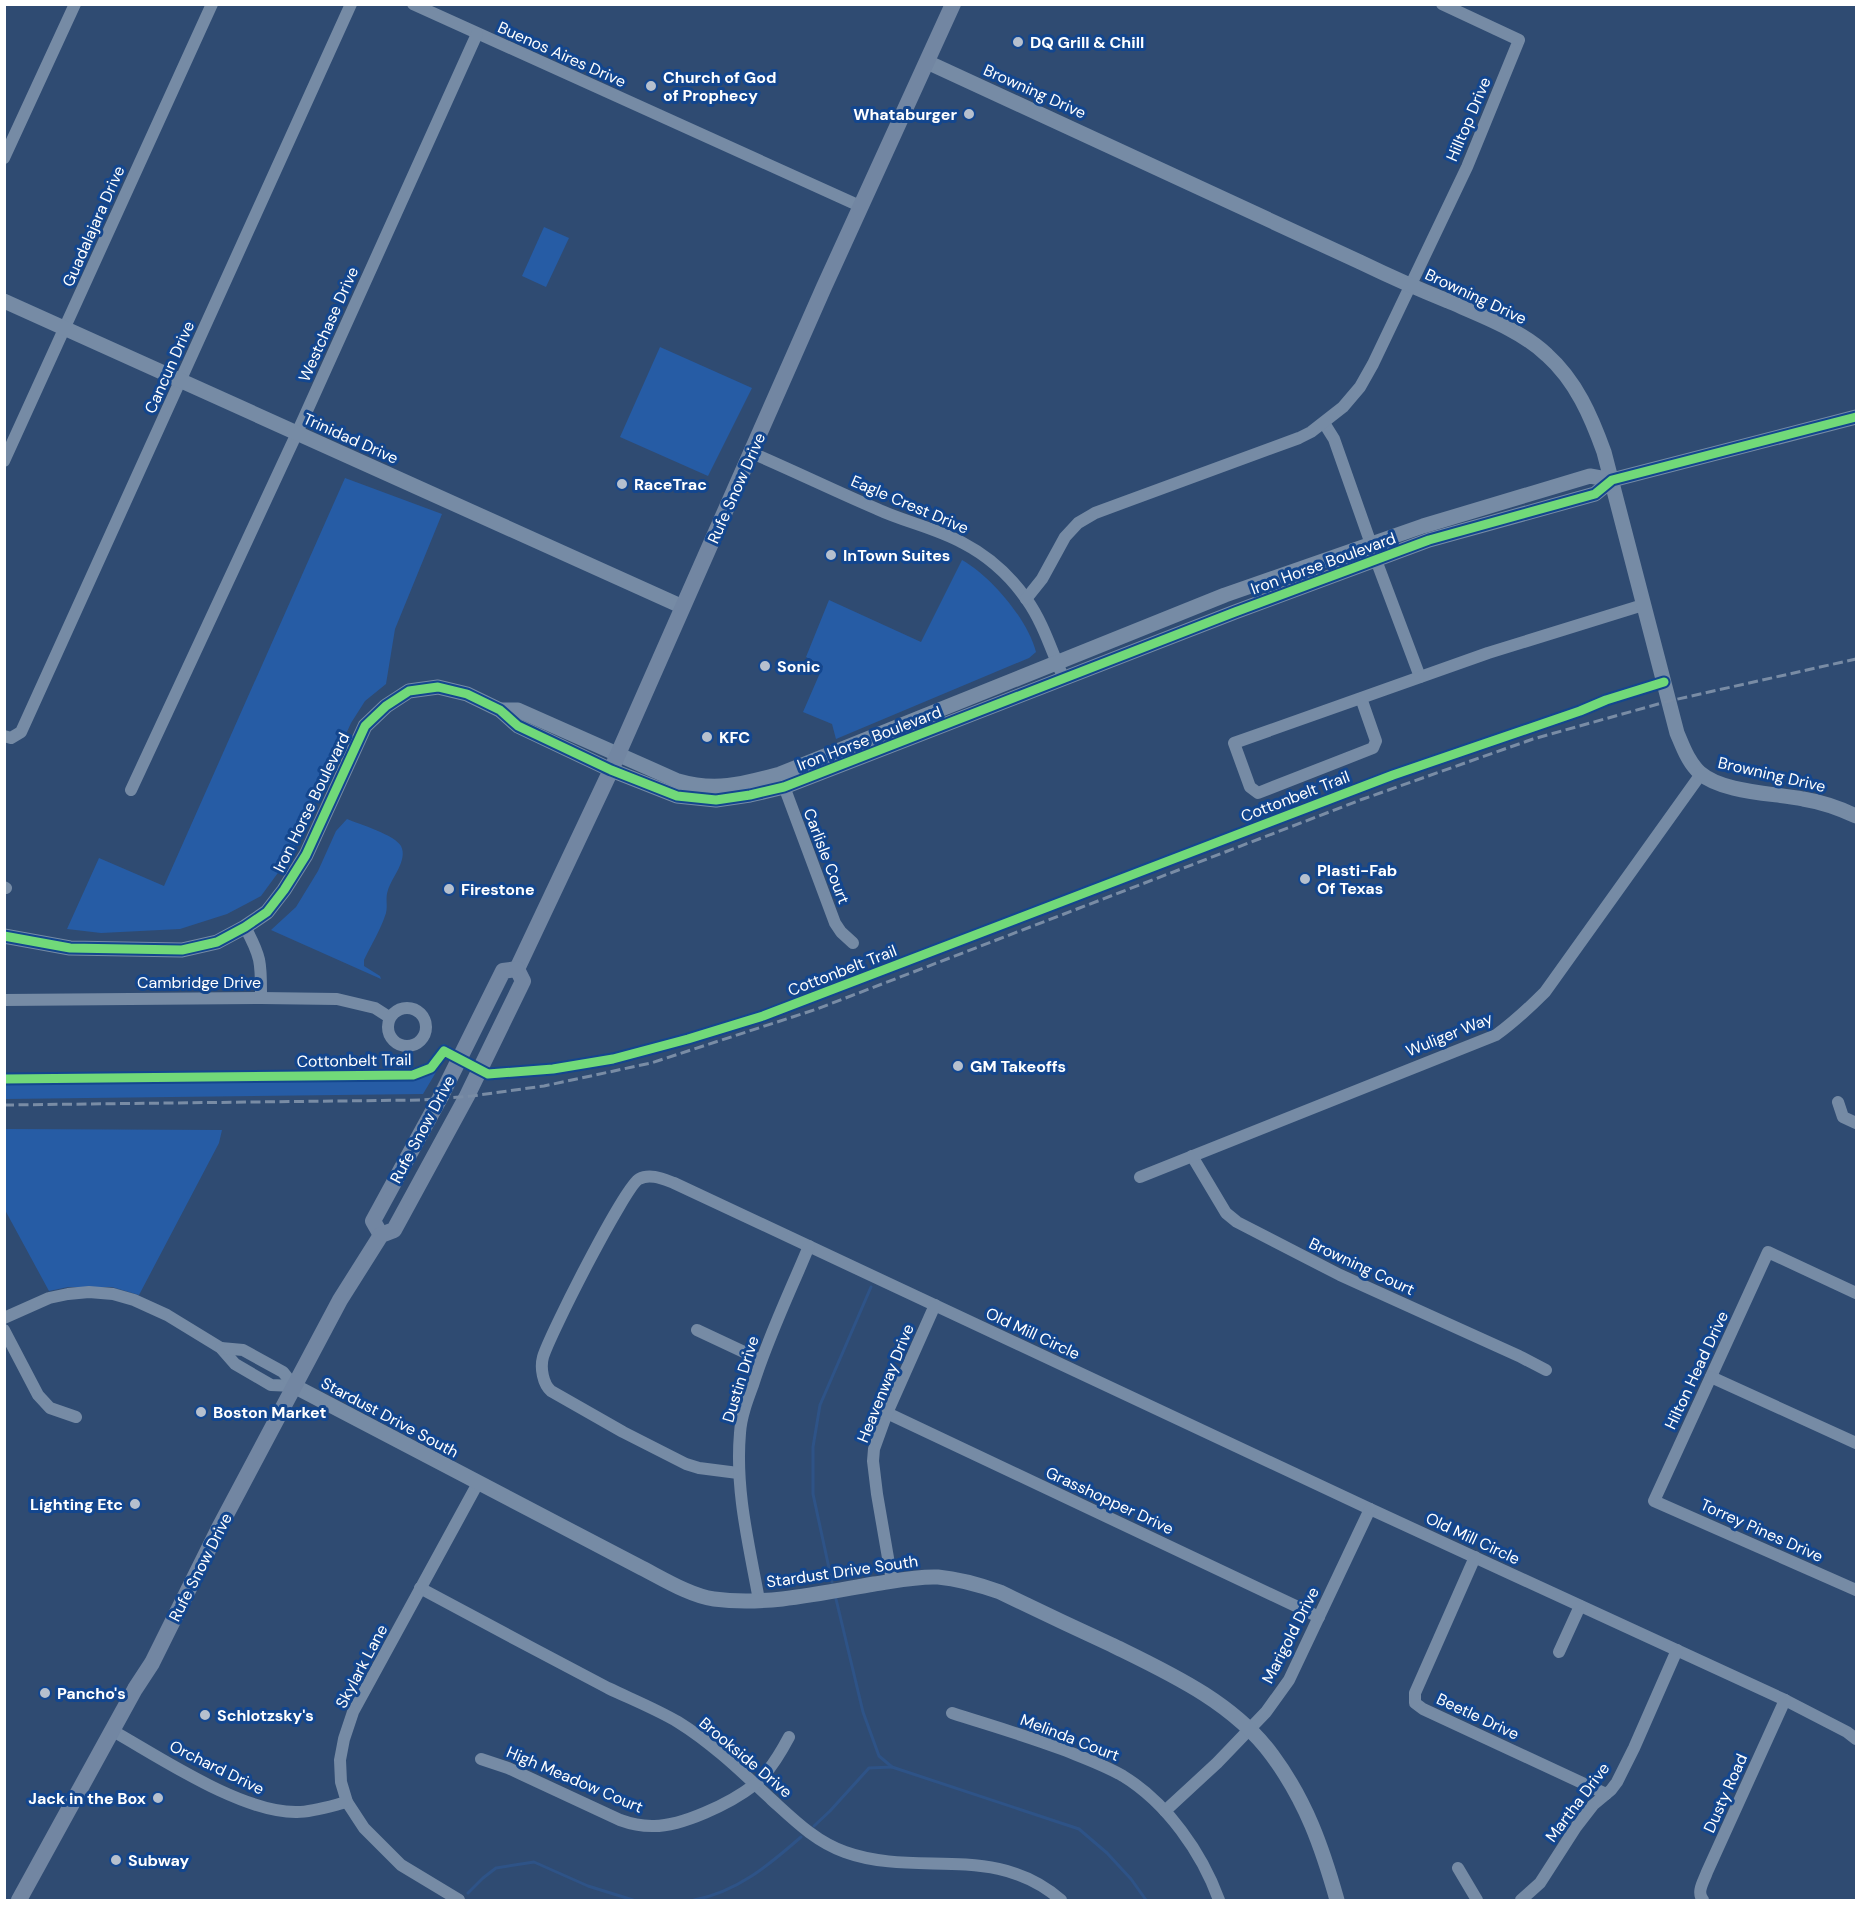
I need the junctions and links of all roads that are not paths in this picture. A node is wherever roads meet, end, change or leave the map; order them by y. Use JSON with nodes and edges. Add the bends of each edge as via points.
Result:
{"nodes":[{"id":1,"x":75,"y":4,"type":"edge"},
{"id":2,"x":212,"y":4,"type":"edge"},
{"id":3,"x":351,"y":4,"type":"edge"},
{"id":4,"x":413,"y":4,"type":"edge"},
{"id":5,"x":952,"y":4,"type":"edge"},
{"id":6,"x":1442,"y":4,"type":"edge"},
{"id":7,"x":477,"y":34,"type":"junction"},
{"id":8,"x":927,"y":62,"type":"junction"},
{"id":9,"x":4,"y":158,"type":"edge"},
{"id":10,"x":862,"y":207,"type":"junction"},
{"id":11,"x":1411,"y":285,"type":"junction"},
{"id":12,"x":4,"y":301,"type":"edge"},
{"id":13,"x":65,"y":328,"type":"junction"},
{"id":14,"x":181,"y":380,"type":"junction"},
{"id":15,"x":1857,"y":417,"type":"edge"},
{"id":16,"x":1324,"y":423,"type":"junction"},
{"id":17,"x":297,"y":433,"type":"junction"},
{"id":18,"x":752,"y":453,"type":"junction"},
{"id":19,"x":4,"y":461,"type":"edge"},
{"id":20,"x":1611,"y":480,"type":"junction"},
{"id":21,"x":1371,"y":544,"type":"junction"},
{"id":22,"x":1376,"y":560,"type":"junction"},
{"id":23,"x":1026,"y":599,"type":"junction"},
{"id":24,"x":1643,"y":605,"type":"junction"},
{"id":25,"x":683,"y":607,"type":"junction"},
{"id":26,"x":1056,"y":662,"type":"junction"},
{"id":27,"x":1420,"y":677,"type":"junction"},
{"id":28,"x":1064,"y":679,"type":"junction"},
{"id":29,"x":1361,"y":698,"type":"junction"},
{"id":30,"x":8,"y":737,"type":"edge"},
{"id":31,"x":614,"y":762,"type":"junction"},
{"id":32,"x":1701,"y":774,"type":"junction"},
{"id":33,"x":782,"y":780,"type":"junction"},
{"id":34,"x":131,"y":790,"type":"dead end"},
{"id":35,"x":1857,"y":816,"type":"edge"},
{"id":36,"x":245,"y":927,"type":"junction"},
{"id":37,"x":4,"y":936,"type":"edge"},
{"id":38,"x":853,"y":943,"type":"dead end"},
{"id":39,"x":517,"y":969,"type":"junction"},
{"id":40,"x":261,"y":998,"type":"junction"},
{"id":41,"x":4,"y":1000,"type":"edge"},
{"id":42,"x":389,"y":1017,"type":"dead end"},
{"id":43,"x":1838,"y":1102,"type":"dead end"},
{"id":44,"x":1857,"y":1123,"type":"edge"},
{"id":45,"x":1192,"y":1156,"type":"junction"},
{"id":46,"x":1140,"y":1177,"type":"dead end"},
{"id":47,"x":381,"y":1235,"type":"junction"},
{"id":48,"x":809,"y":1246,"type":"junction"},
{"id":49,"x":1857,"y":1293,"type":"edge"},
{"id":50,"x":934,"y":1305,"type":"junction"},
{"id":51,"x":4,"y":1318,"type":"edge"},
{"id":52,"x":4,"y":1330,"type":"edge"},
{"id":53,"x":697,"y":1330,"type":"dead end"},
{"id":54,"x":221,"y":1348,"type":"junction"},
{"id":55,"x":761,"y":1360,"type":"junction"},
{"id":56,"x":1546,"y":1370,"type":"dead end"},
{"id":57,"x":1711,"y":1377,"type":"junction"},
{"id":58,"x":294,"y":1386,"type":"junction"},
{"id":59,"x":886,"y":1413,"type":"junction"},
{"id":60,"x":76,"y":1417,"type":"dead end"},
{"id":61,"x":1857,"y":1443,"type":"edge"},
{"id":62,"x":738,"y":1473,"type":"junction"},
{"id":63,"x":478,"y":1483,"type":"junction"},
{"id":64,"x":1654,"y":1501,"type":"joint"},
{"id":65,"x":1370,"y":1509,"type":"junction"},
{"id":66,"x":1475,"y":1557,"type":"junction"},
{"id":67,"x":892,"y":1581,"type":"junction"},
{"id":68,"x":420,"y":1588,"type":"junction"},
{"id":69,"x":1857,"y":1590,"type":"edge"},
{"id":70,"x":759,"y":1600,"type":"junction"},
{"id":71,"x":1580,"y":1606,"type":"junction"},
{"id":72,"x":1319,"y":1617,"type":"junction"},
{"id":73,"x":1677,"y":1650,"type":"junction"},
{"id":74,"x":1559,"y":1652,"type":"dead end"},
{"id":75,"x":1785,"y":1700,"type":"junction"},
{"id":76,"x":952,"y":1713,"type":"dead end"},
{"id":77,"x":1249,"y":1730,"type":"junction"},
{"id":78,"x":113,"y":1731,"type":"junction"},
{"id":79,"x":789,"y":1737,"type":"dead end"},
{"id":80,"x":1857,"y":1739,"type":"edge"},
{"id":81,"x":481,"y":1759,"type":"dead end"},
{"id":82,"x":755,"y":1784,"type":"junction"},
{"id":83,"x":1606,"y":1794,"type":"junction"},
{"id":84,"x":347,"y":1802,"type":"junction"},
{"id":85,"x":1165,"y":1811,"type":"junction"},
{"id":86,"x":1458,"y":1868,"type":"dead end"},
{"id":87,"x":19,"y":1900,"type":"edge"},
{"id":88,"x":459,"y":1900,"type":"edge"},
{"id":89,"x":1061,"y":1900,"type":"edge"},
{"id":90,"x":1219,"y":1900,"type":"edge"},
{"id":91,"x":1337,"y":1900,"type":"edge"},
{"id":92,"x":1477,"y":1900,"type":"edge"},
{"id":93,"x":1521,"y":1900,"type":"edge"},
{"id":94,"x":1703,"y":1900,"type":"edge"}],
"edges":[{"from":1,"to":9,"type":"street"},
{"from":2,"to":13,"type":"street","name":"Guadalajara Drive"},
{"from":3,"to":14,"type":"street","name":"Cancun Drive"},
{"from":4,"to":7,"type":"street","name":"Buenos Aires Drive"},
{"from":5,"to":8,"type":"main road","name":"Rufe Snow Drive"},
{"from":6,"to":11,"type":"street","name":"Hilltop Drive","via":[[1519,40],[1467,167]]},
{"from":7,"to":10,"type":"street","name":"Buenos Aires Drive"},
{"from":7,"to":17,"type":"street","name":"Westchase Drive"},
{"from":8,"to":10,"type":"main road","name":"Rufe Snow Drive"},
{"from":8,"to":11,"type":"street","name":"Browning Drive"},
{"from":10,"to":18,"type":"main road","name":"Rufe Snow Drive"},
{"from":11,"to":16,"type":"street","via":[[1367,375],[1352,397]]},
{"from":11,"to":20,"type":"street","name":"Browning Drive","via":[[1513,331],[1546,354],[1590,414]]},
{"from":12,"to":13,"type":"street","name":"Trinidad Drive"},
{"from":13,"to":14,"type":"street","name":"Trinidad Drive"},
{"from":13,"to":19,"type":"street","name":"Guadalajara Drive"},
{"from":14,"to":17,"type":"street","name":"Trinidad Drive"},
{"from":14,"to":30,"type":"street","name":"Cancun Drive","via":[[21,732]]},
{"from":15,"to":20,"type":"street","name":"Iron Horse Boulevard"},
{"from":16,"to":21,"type":"street","via":[[1338,447]]},
{"from":16,"to":23,"type":"street","via":[[1299,438],[1095,513],[1078,523]]},
{"from":17,"to":25,"type":"street","name":"Trinidad Drive"},
{"from":17,"to":34,"type":"street","name":"Westchase Drive"},
{"from":18,"to":23,"type":"street","name":"Eagle Crest Drive","via":[[964,543],[998,568]]},
{"from":18,"to":25,"type":"main road","name":"Rufe Snow Drive"},
{"from":20,"to":21,"type":"street","name":"Iron Horse Boulevard","via":[[1590,476]]},
{"from":20,"to":22,"type":"street","name":"Iron Horse Boulevard","via":[[1595,494],[1429,540]]},
{"from":20,"to":24,"type":"street","name":"Browning Drive"},
{"from":21,"to":22,"type":"street"},
{"from":21,"to":26,"type":"street","name":"Iron Horse Boulevard","via":[[1226,595]]},
{"from":22,"to":27,"type":"street"},
{"from":22,"to":28,"type":"street","name":"Iron Horse Boulevard"},
{"from":23,"to":26,"type":"street","name":"Eagle Crest Drive","via":[[1040,620]]},
{"from":24,"to":27,"type":"street"},
{"from":24,"to":32,"type":"street","name":"Browning Drive","via":[[1677,733],[1691,764]]},
{"from":25,"to":31,"type":"main road","name":"Rufe Snow Drive"},
{"from":26,"to":28,"type":"street","name":"Eagle Crest Drive"},
{"from":26,"to":33,"type":"street","name":"Iron Horse Boulevard"},
{"from":27,"to":29,"type":"street"},
{"from":28,"to":33,"type":"street","name":"Iron Horse Boulevard"},
{"from":29,"to":29,"type":"street","via":[[1233,743],[1250,787],[1258,793],[1373,748],[1376,741]]},
{"from":31,"to":33,"type":"street","name":"Iron Horse Boulevard","via":[[694,785],[718,787]]},
{"from":31,"to":36,"type":"street","name":"Iron Horse Boulevard","via":[[519,710],[500,710],[467,694],[438,687],[409,691],[365,726],[306,855],[267,912]]},
{"from":31,"to":39,"type":"main road","name":"Rufe Snow Drive"},
{"from":32,"to":35,"type":"street","name":"Browning Drive","via":[[1723,784],[1805,799]]},
{"from":32,"to":45,"type":"street","name":"Wuliger Way","via":[[1545,992],[1521,1017],[1496,1035]]},
{"from":33,"to":38,"type":"street","name":"Carlisle Court","via":[[835,923]]},
{"from":36,"to":37,"type":"street","name":"Iron Horse Boulevard","via":[[217,942],[182,950],[70,948]]},
{"from":36,"to":40,"type":"street","via":[[261,960]]},
{"from":39,"to":47,"type":"main road","name":"Rufe Snow Drive","via":[[523,981],[470,1089],[394,1230]]},
{"from":39,"to":47,"type":"main road","name":"Rufe Snow Drive","via":[[503,971],[373,1221]]},
{"from":40,"to":41,"type":"street","name":"Cambridge Drive"},
{"from":40,"to":42,"type":"street","name":"Cambridge Drive","via":[[337,999],[375,1008]]},
{"from":43,"to":44,"type":"street","via":[[1843,1117]]},
{"from":45,"to":46,"type":"street","name":"Wuliger Way"},
{"from":45,"to":56,"type":"street","name":"Browning Court","via":[[1226,1213],[1237,1222],[1340,1275]]},
{"from":47,"to":58,"type":"main road","name":"Rufe Snow Drive","via":[[340,1300]]},
{"from":48,"to":50,"type":"street","name":"Old Mill Circle"},
{"from":48,"to":55,"type":"street","name":"Dustin Drive"},
{"from":48,"to":62,"type":"street","name":"Old Mill Circle","via":[[674,1183],[648,1175],[630,1187],[542,1359],[542,1375],[551,1391],[686,1464]]},
{"from":49,"to":57,"type":"street","name":"Hilton Head Drive","via":[[1768,1252]]},
{"from":50,"to":59,"type":"street","name":"Heavenway Drive"},
{"from":50,"to":65,"type":"street","name":"Old Mill Circle"},
{"from":51,"to":54,"type":"street","via":[[68,1294],[113,1294],[166,1315]]},
{"from":52,"to":60,"type":"street","via":[[38,1395],[50,1408]]},
{"from":53,"to":55,"type":"street"},
{"from":54,"to":58,"type":"street","via":[[243,1350],[284,1372]]},
{"from":54,"to":58,"type":"street","via":[[235,1364],[271,1385]]},
{"from":55,"to":62,"type":"street","name":"Dustin Drive","via":[[744,1410]]},
{"from":57,"to":61,"type":"street"},
{"from":57,"to":64,"type":"street","name":"Hilton Head Drive"},
{"from":58,"to":63,"type":"street","name":"Stardust Drive South"},
{"from":58,"to":78,"type":"main road","name":"Rufe Snow Drive"},
{"from":59,"to":67,"type":"street","name":"Heavenway Drive","via":[[873,1461]]},
{"from":59,"to":72,"type":"street","name":"Grasshopper Drive"},
{"from":62,"to":70,"type":"street","name":"Dustin Drive"},
{"from":63,"to":68,"type":"street","name":"Skylark Lane"},
{"from":63,"to":70,"type":"street","name":"Stardust Drive South","via":[[694,1593],[712,1599]]},
{"from":64,"to":69,"type":"street","name":"Torrey Pines Drive"},
{"from":65,"to":66,"type":"street","name":"Old Mill Circle"},
{"from":65,"to":72,"type":"street","name":"Marigold Drive"},
{"from":66,"to":71,"type":"street","name":"Old Mill Circle"},
{"from":66,"to":83,"type":"street","name":"Beetle Drive","via":[[1415,1693],[1415,1703]]},
{"from":67,"to":70,"type":"street","name":"Stardust Drive South"},
{"from":67,"to":77,"type":"street","name":"Stardust Drive South","via":[[955,1579],[1000,1592],[1162,1670],[1226,1709]]},
{"from":68,"to":82,"type":"street","name":"Brookside Drive","via":[[678,1722]]},
{"from":68,"to":84,"type":"street","name":"Skylark Lane","via":[[353,1712],[340,1760]]},
{"from":71,"to":73,"type":"street","name":"Old Mill Circle"},
{"from":71,"to":74,"type":"street"},
{"from":72,"to":77,"type":"street","name":"Marigold Drive","via":[[1289,1680]]},
{"from":73,"to":75,"type":"street","name":"Old Mill Circle"},
{"from":73,"to":83,"type":"street","name":"Martha Drive","via":[[1634,1748],[1617,1782]]},
{"from":75,"to":80,"type":"street","name":"Old Mill Circle"},
{"from":75,"to":94,"type":"street","name":"Dusty Road","via":[[1707,1872],[1700,1891]]},
{"from":76,"to":85,"type":"street","name":"Melinda Court","via":[[1095,1762],[1123,1776]]},
{"from":77,"to":85,"type":"street","name":"Marigold Drive"},
{"from":77,"to":91,"type":"street","name":"Stardust Drive South","via":[[1272,1754],[1312,1823]]},
{"from":78,"to":84,"type":"street","name":"Orchard Drive","via":[[257,1806],[298,1812]]},
{"from":78,"to":87,"type":"main road","name":"Rufe Snow Drive"},
{"from":79,"to":82,"type":"street","name":"High Meadow Court"},
{"from":81,"to":82,"type":"street","name":"High Meadow Court","via":[[634,1825],[684,1820],[730,1801]]},
{"from":82,"to":89,"type":"street","name":"Brookside Drive","via":[[808,1831],[844,1852],[870,1859],[965,1863],[1020,1875]]},
{"from":83,"to":93,"type":"street","name":"Martha Drive","via":[[1581,1820],[1540,1883]]},
{"from":84,"to":88,"type":"street","name":"Skylark Lane","via":[[364,1828],[401,1865]]},
{"from":85,"to":90,"type":"street","name":"Melinda Court","via":[[1187,1840]]},
{"from":86,"to":92,"type":"street"}]}
